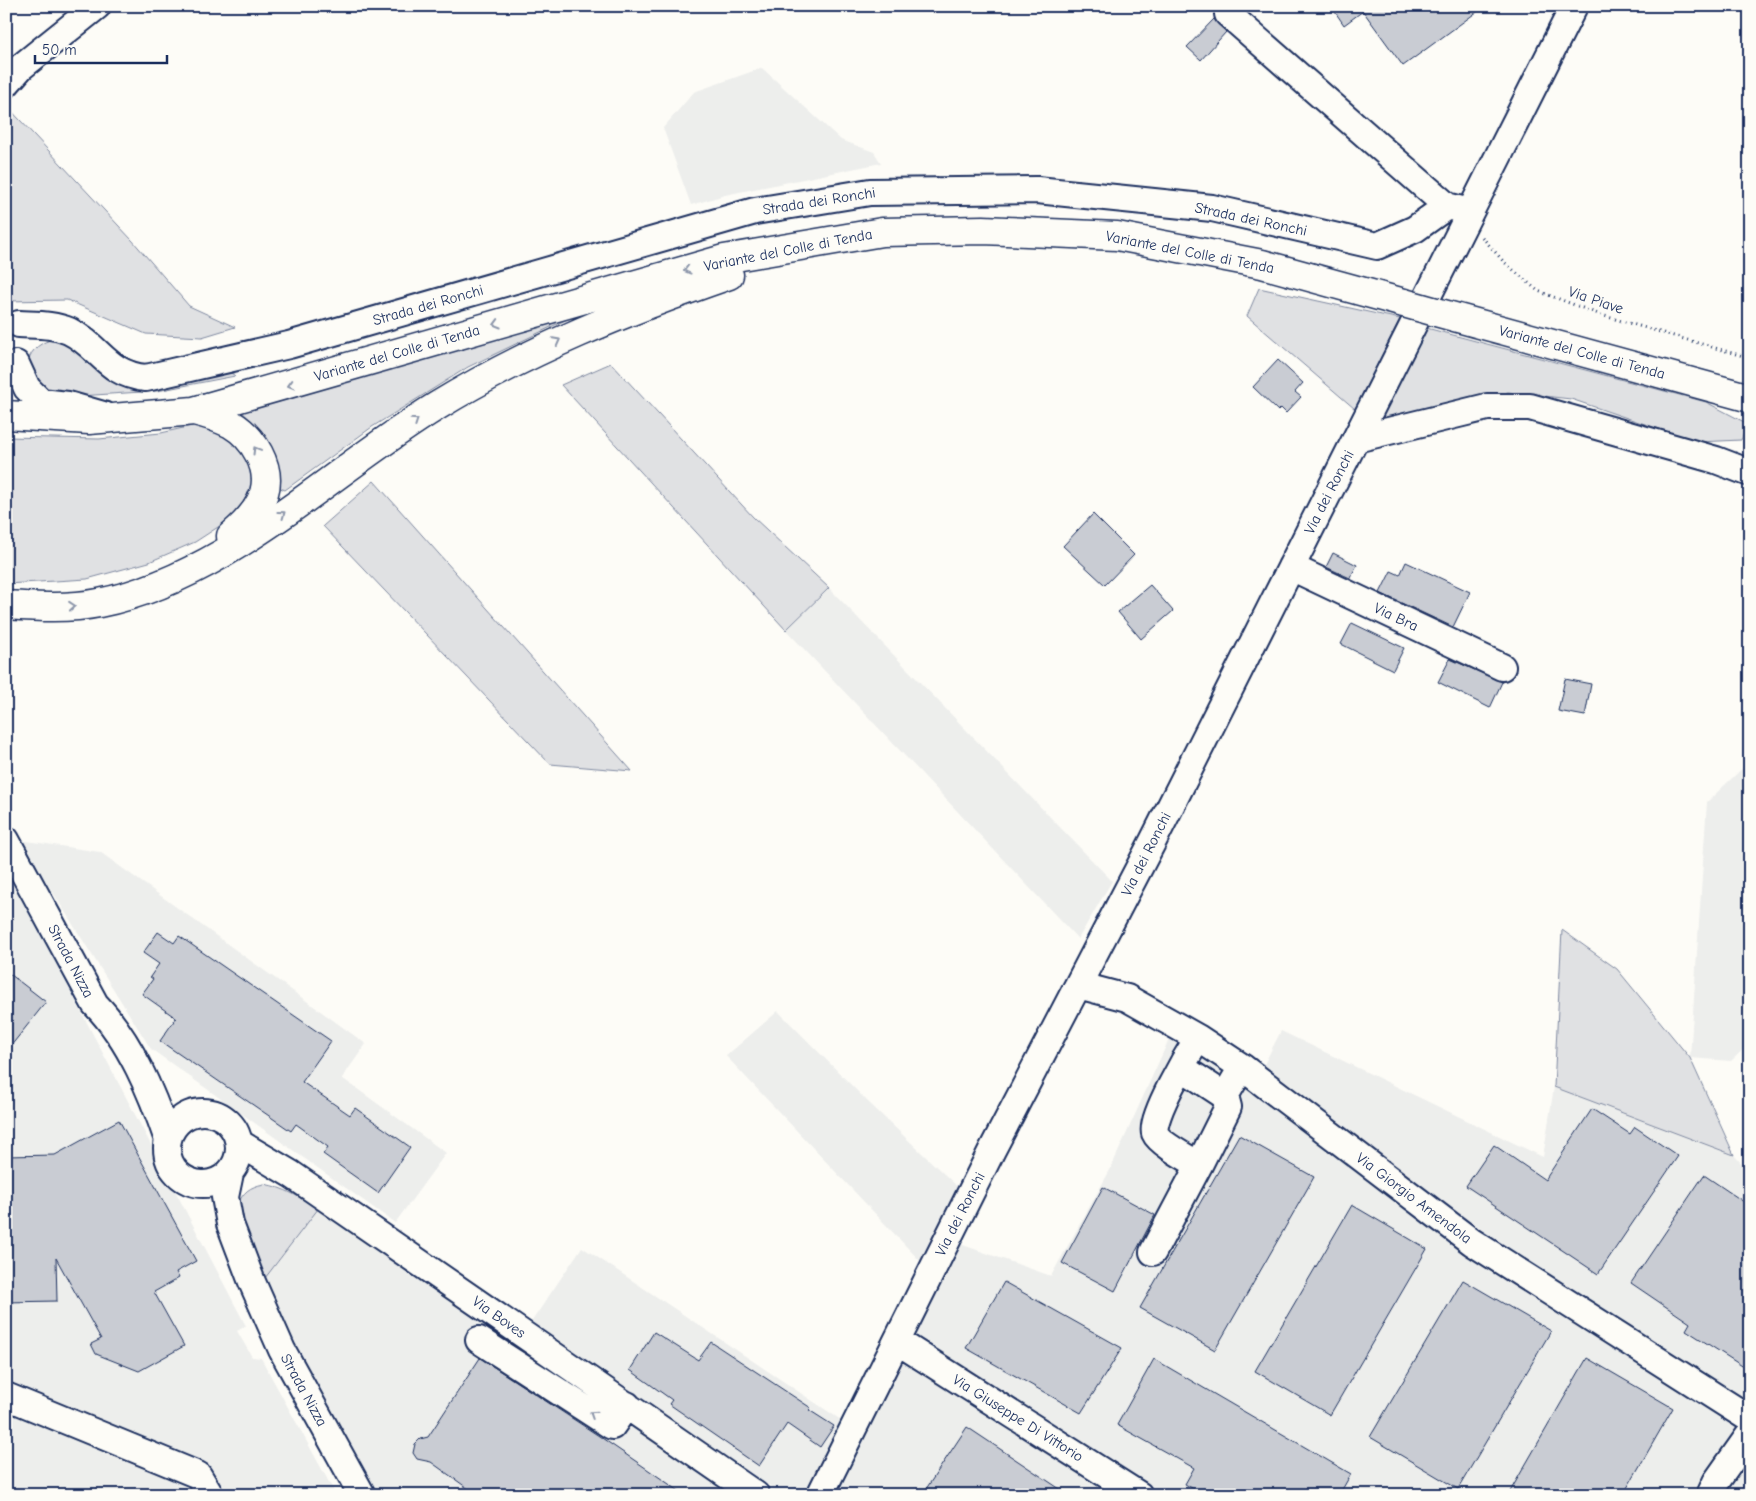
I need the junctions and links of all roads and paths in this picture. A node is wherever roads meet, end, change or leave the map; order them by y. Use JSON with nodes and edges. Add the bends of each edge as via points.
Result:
{"nodes":[{"id":1,"x":97,"y":6,"type":"edge"},
{"id":2,"x":1574,"y":6,"type":"edge"},
{"id":3,"x":1228,"y":14,"type":"dead end"},
{"id":4,"x":6,"y":84,"type":"edge"},
{"id":5,"x":1459,"y":209,"type":"junction"},
{"id":6,"x":837,"y":238,"type":"junction"},
{"id":7,"x":13,"y":324,"type":"edge"},
{"id":8,"x":1750,"y":358,"type":"edge"},
{"id":9,"x":11,"y":374,"type":"edge"},
{"id":10,"x":1750,"y":398,"type":"edge"},
{"id":11,"x":194,"y":411,"type":"junction"},
{"id":12,"x":6,"y":415,"type":"edge"},
{"id":13,"x":113,"y":418,"type":"junction"},
{"id":14,"x":1356,"y":439,"type":"junction"},
{"id":15,"x":1750,"y":473,"type":"edge"},
{"id":16,"x":1291,"y":567,"type":"junction"},
{"id":17,"x":174,"y":579,"type":"junction"},
{"id":18,"x":6,"y":605,"type":"edge"},
{"id":19,"x":42,"y":608,"type":"junction"},
{"id":20,"x":6,"y":616,"type":"edge"},
{"id":21,"x":1502,"y":667,"type":"dead end"},
{"id":22,"x":6,"y":840,"type":"edge"},
{"id":23,"x":1078,"y":985,"type":"junction"},
{"id":24,"x":1198,"y":1038,"type":"junction"},
{"id":25,"x":1181,"y":1066,"type":"junction"},
{"id":26,"x":1242,"y":1067,"type":"junction"},
{"id":27,"x":142,"y":1076,"type":"junction"},
{"id":28,"x":1225,"y":1096,"type":"junction"},
{"id":29,"x":209,"y":1112,"type":"junction"},
{"id":30,"x":168,"y":1140,"type":"junction"},
{"id":31,"x":239,"y":1143,"type":"junction"},
{"id":32,"x":1199,"y":1165,"type":"junction"},
{"id":33,"x":230,"y":1173,"type":"junction"},
{"id":34,"x":194,"y":1182,"type":"junction"},
{"id":35,"x":1153,"y":1252,"type":"dead end"},
{"id":36,"x":252,"y":1282,"type":"junction"},
{"id":37,"x":479,"y":1340,"type":"dead end"},
{"id":38,"x":897,"y":1341,"type":"junction"},
{"id":39,"x":6,"y":1396,"type":"edge"},
{"id":40,"x":627,"y":1405,"type":"junction"},
{"id":41,"x":1750,"y":1418,"type":"edge"},
{"id":42,"x":1750,"y":1434,"type":"edge"},
{"id":43,"x":210,"y":1495,"type":"edge"},
{"id":44,"x":362,"y":1495,"type":"edge"},
{"id":45,"x":756,"y":1495,"type":"edge"},
{"id":46,"x":820,"y":1495,"type":"edge"},
{"id":47,"x":1140,"y":1495,"type":"edge"},
{"id":48,"x":1710,"y":1495,"type":"edge"}],
"edges":[{"from":1,"to":4,"type":"street","via":[[21,66]]},
{"from":2,"to":5,"type":"street","name":"Strada dei Ronchi"},
{"from":3,"to":5,"type":"street"},
{"from":5,"to":7,"type":"street","name":"Strada dei Ronchi","via":[[1377,246],[1212,208],[1037,190],[870,192],[755,212],[289,344],[146,378],[119,372],[70,331],[54,326]]},
{"from":5,"to":8,"type":"path","name":"Via Piave","via":[[1503,261],[1538,291],[1601,315]]},
{"from":5,"to":14,"type":"street","name":"Via dei Ronchi"},
{"from":6,"to":10,"type":"main road","name":"Variante del Colle di Tenda","bridge":true,"via":[[882,232],[983,230],[1117,236],[1262,264]]},
{"from":6,"to":11,"type":"main road","name":"Variante del Colle di Tenda","one_way":true,"via":[[724,260]]},
{"from":17,"to":6,"type":"main road","one_way":true,"via":[[249,538],[437,406],[563,338],[706,283]]},
{"from":7,"to":9,"type":"street"},
{"from":9,"to":13,"type":"street","via":[[41,402],[68,405]]},
{"from":11,"to":13,"type":"main road","name":"Variante del Colle di Tenda"},
{"from":17,"to":11,"type":"main road","one_way":true,"via":[[249,519],[264,494],[262,460],[249,439],[233,425]]},
{"from":12,"to":13,"type":"main road","name":"Variante del Colle di Tenda","via":[[89,420]]},
{"from":14,"to":15,"type":"street","via":[[1487,407],[1530,407],[1716,460]]},
{"from":14,"to":16,"type":"street","name":"Via dei Ronchi"},
{"from":16,"to":21,"type":"street","name":"Via Bra"},
{"from":16,"to":23,"type":"street","name":"Via dei Ronchi"},
{"from":19,"to":17,"type":"main road","one_way":true,"via":[[99,604]]},
{"from":18,"to":19,"type":"main road"},
{"from":19,"to":20,"type":"street"},
{"from":22,"to":27,"type":"street","name":"Strada Nizza","via":[[94,1004],[113,1022]]},
{"from":23,"to":24,"type":"street","name":"Via Giorgio Amendola","via":[[1127,998]]},
{"from":23,"to":38,"type":"street","name":"Via dei Ronchi"},
{"from":24,"to":25,"type":"street"},
{"from":24,"to":26,"type":"street","name":"Via Giorgio Amendola"},
{"from":25,"to":28,"type":"street"},
{"from":25,"to":32,"type":"street","via":[[1154,1122],[1155,1134]]},
{"from":26,"to":28,"type":"street"},
{"from":26,"to":41,"type":"street","name":"Via Giorgio Amendola","via":[[1472,1242]]},
{"from":27,"to":29,"type":"street","name":"Strada Nizza","via":[[175,1100]]},
{"from":27,"to":30,"type":"street","name":"Strada Nizza"},
{"from":28,"to":32,"type":"street","via":[[1228,1107]]},
{"from":29,"to":30,"type":"street","via":[[198,1112],[179,1122]]},
{"from":29,"to":31,"type":"street","name":"Strada Nizza","via":[[229,1123]]},
{"from":30,"to":34,"type":"street","name":"Strada Nizza","via":[[173,1166],[184,1178]]},
{"from":31,"to":33,"type":"street","name":"Strada Nizza","via":[[236,1164]]},
{"from":31,"to":40,"type":"street","name":"Via Boves","via":[[291,1174]]},
{"from":32,"to":35,"type":"street"},
{"from":33,"to":34,"type":"street","via":[[213,1182]]},
{"from":33,"to":36,"type":"street","name":"Strada Nizza","via":[[225,1196],[230,1224]]},
{"from":34,"to":36,"type":"street","name":"Strada Nizza"},
{"from":36,"to":44,"type":"street","name":"Strada Nizza","via":[[282,1350]]},
{"from":40,"to":37,"type":"street","one_way":true,"via":[[612,1426]]},
{"from":38,"to":46,"type":"street","name":"Via dei Ronchi"},
{"from":38,"to":47,"type":"street","name":"Via Giuseppe Di Vittorio"},
{"from":39,"to":43,"type":"street","via":[[198,1475]]},
{"from":40,"to":45,"type":"street","name":"Via Boves"},
{"from":42,"to":48,"type":"street"}]}
